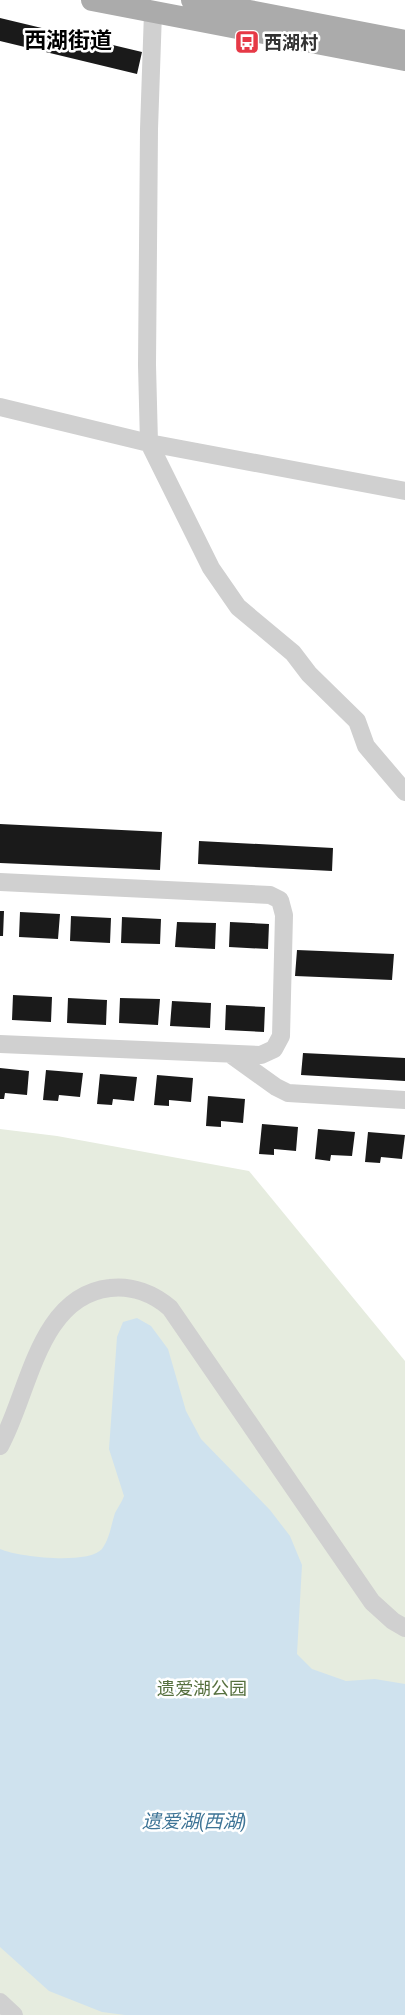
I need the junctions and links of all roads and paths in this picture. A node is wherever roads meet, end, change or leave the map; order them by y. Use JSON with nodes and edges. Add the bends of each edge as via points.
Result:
{"nodes":[{"id":1,"x":92,"y":0,"type":"edge"},
{"id":2,"x":192,"y":0,"type":"edge"},
{"id":3,"x":153,"y":12,"type":"junction"},
{"id":4,"x":405,"y":41,"type":"edge"},
{"id":5,"x":405,"y":60,"type":"edge"},
{"id":6,"x":0,"y":407,"type":"edge"},
{"id":7,"x":149,"y":443,"type":"junction"},
{"id":8,"x":405,"y":491,"type":"edge"},
{"id":9,"x":405,"y":792,"type":"edge"},
{"id":10,"x":0,"y":882,"type":"edge"},
{"id":11,"x":0,"y":1044,"type":"edge"},
{"id":12,"x":230,"y":1054,"type":"junction"},
{"id":13,"x":405,"y":1100,"type":"edge"},
{"id":14,"x":0,"y":1446,"type":"edge"},
{"id":15,"x":405,"y":1628,"type":"edge"},
{"id":16,"x":0,"y":2002,"type":"edge"},
{"id":17,"x":14,"y":2015,"type":"edge"}],
"edges":[{"from":1,"to":3,"type":"main road"},
{"from":2,"to":4,"type":"main road"},
{"from":3,"to":5,"type":"main road"},
{"from":3,"to":7,"type":"street","via":[[146,365]]},
{"from":6,"to":7,"type":"street"},
{"from":7,"to":8,"type":"street"},
{"from":7,"to":9,"type":"street","via":[[211,568],[238,607],[293,653],[309,674],[357,721],[366,746]]},
{"from":10,"to":12,"type":"street","via":[[270,895],[280,900],[284,915],[281,1036],[274,1049],[261,1055]]},
{"from":11,"to":12,"type":"street"},
{"from":12,"to":13,"type":"street","via":[[288,1093]]},
{"from":14,"to":15,"type":"street","via":[[47,1334],[59,1315],[90,1293],[102,1289],[126,1287],[160,1300],[170,1308],[372,1602]]},
{"from":16,"to":17,"type":"street"}]}
